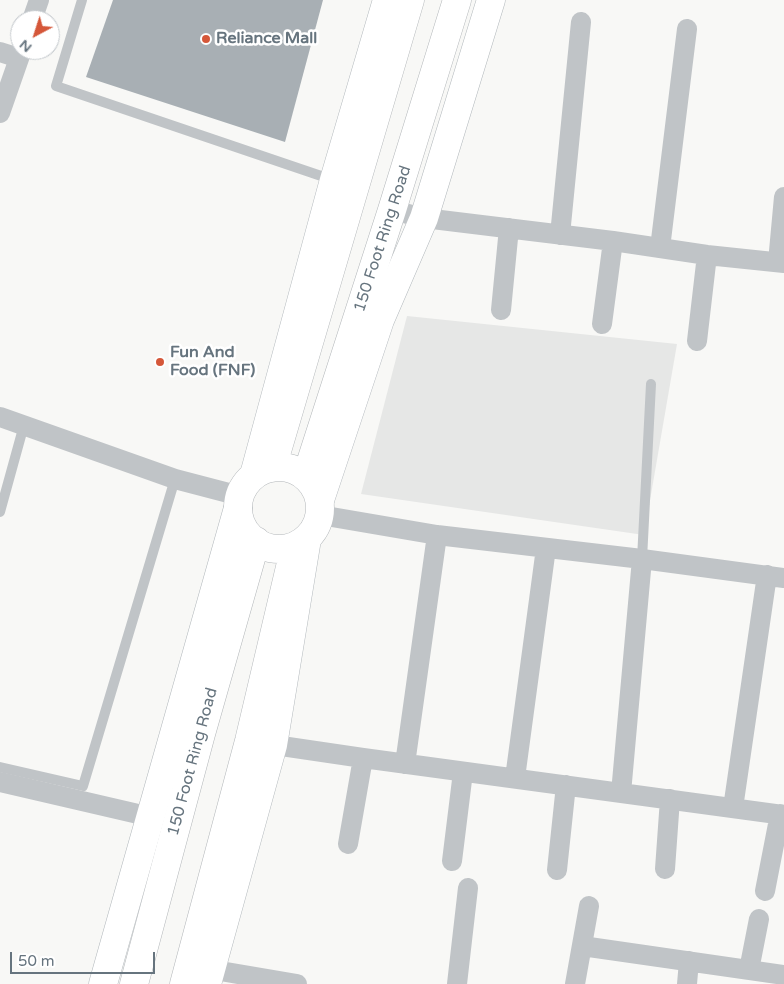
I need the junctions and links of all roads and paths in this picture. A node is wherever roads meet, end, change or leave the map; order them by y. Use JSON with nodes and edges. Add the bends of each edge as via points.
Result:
{"nodes":[{"id":1,"x":82,"y":0,"type":"edge"},
{"id":2,"x":387,"y":0,"type":"edge"},
{"id":3,"x":410,"y":0,"type":"edge"},
{"id":4,"x":457,"y":0,"type":"edge"},
{"id":5,"x":491,"y":0,"type":"edge"},
{"id":6,"x":581,"y":22,"type":"dead end"},
{"id":7,"x":687,"y":29,"type":"dead end"},
{"id":8,"x":12,"y":60,"type":"edge"},
{"id":9,"x":0,"y":113,"type":"edge"},
{"id":10,"x":334,"y":180,"type":"junction"},
{"id":11,"x":784,"y":197,"type":"edge"},
{"id":12,"x":392,"y":210,"type":"junction"},
{"id":13,"x":424,"y":218,"type":"junction"},
{"id":14,"x":509,"y":228,"type":"junction"},
{"id":15,"x":560,"y":235,"type":"junction"},
{"id":16,"x":613,"y":241,"type":"junction"},
{"id":17,"x":660,"y":248,"type":"junction"},
{"id":18,"x":707,"y":255,"type":"junction"},
{"id":19,"x":781,"y":262,"type":"edge"},
{"id":20,"x":501,"y":310,"type":"dead end"},
{"id":21,"x":602,"y":324,"type":"dead end"},
{"id":22,"x":697,"y":342,"type":"dead end"},
{"id":23,"x":652,"y":384,"type":"dead end"},
{"id":24,"x":0,"y":417,"type":"edge"},
{"id":25,"x":24,"y":425,"type":"junction"},
{"id":26,"x":306,"y":476,"type":"junction"},
{"id":27,"x":175,"y":479,"type":"junction"},
{"id":28,"x":251,"y":487,"type":"junction"},
{"id":29,"x":320,"y":507,"type":"junction"},
{"id":30,"x":0,"y":512,"type":"edge"},
{"id":31,"x":437,"y":535,"type":"junction"},
{"id":32,"x":256,"y":541,"type":"junction"},
{"id":33,"x":301,"y":542,"type":"junction"},
{"id":34,"x":546,"y":548,"type":"junction"},
{"id":35,"x":642,"y":559,"type":"junction"},
{"id":36,"x":775,"y":576,"type":"edge"},
{"id":37,"x":261,"y":743,"type":"junction"},
{"id":38,"x":363,"y":758,"type":"junction"},
{"id":39,"x":405,"y":764,"type":"junction"},
{"id":40,"x":0,"y":767,"type":"edge"},
{"id":41,"x":463,"y":772,"type":"junction"},
{"id":42,"x":515,"y":778,"type":"junction"},
{"id":43,"x":0,"y":782,"type":"edge"},
{"id":44,"x":566,"y":785,"type":"junction"},
{"id":45,"x":621,"y":793,"type":"junction"},
{"id":46,"x":670,"y":799,"type":"junction"},
{"id":47,"x":733,"y":808,"type":"junction"},
{"id":48,"x":782,"y":814,"type":"edge"},
{"id":49,"x":151,"y":817,"type":"junction"},
{"id":50,"x":348,"y":844,"type":"dead end"},
{"id":51,"x":452,"y":862,"type":"dead end"},
{"id":52,"x":665,"y":869,"type":"dead end"},
{"id":53,"x":557,"y":870,"type":"dead end"},
{"id":54,"x":468,"y":888,"type":"dead end"},
{"id":55,"x":764,"y":891,"type":"dead end"},
{"id":56,"x":589,"y":906,"type":"dead end"},
{"id":57,"x":759,"y":919,"type":"dead end"},
{"id":58,"x":582,"y":946,"type":"junction"},
{"id":59,"x":690,"y":961,"type":"junction"},
{"id":60,"x":749,"y":970,"type":"junction"},
{"id":61,"x":784,"y":975,"type":"edge"},
{"id":62,"x":197,"y":976,"type":"edge"},
{"id":63,"x":103,"y":984,"type":"edge"},
{"id":64,"x":134,"y":984,"type":"edge"},
{"id":65,"x":297,"y":984,"type":"edge"},
{"id":66,"x":457,"y":984,"type":"edge"},
{"id":67,"x":575,"y":984,"type":"edge"},
{"id":68,"x":687,"y":984,"type":"edge"}],
"edges":[{"from":1,"to":10,"type":"lane","via":[[56,86]]},
{"from":2,"to":10,"type":"main road"},
{"from":3,"to":28,"type":"main road"},
{"from":4,"to":12,"type":"main road","name":"150 Foot Ring Road"},
{"from":5,"to":13,"type":"main road"},
{"from":6,"to":15,"type":"street"},
{"from":7,"to":17,"type":"street"},
{"from":8,"to":9,"type":"street"},
{"from":10,"to":28,"type":"main road"},
{"from":11,"to":19,"type":"street"},
{"from":12,"to":13,"type":"street"},
{"from":12,"to":26,"type":"main road","name":"150 Foot Ring Road"},
{"from":13,"to":14,"type":"street"},
{"from":13,"to":29,"type":"main road","via":[[380,320]]},
{"from":14,"to":15,"type":"street"},
{"from":14,"to":20,"type":"street"},
{"from":15,"to":16,"type":"street"},
{"from":16,"to":17,"type":"street"},
{"from":16,"to":21,"type":"street"},
{"from":17,"to":18,"type":"street"},
{"from":18,"to":19,"type":"street"},
{"from":18,"to":22,"type":"street"},
{"from":23,"to":35,"type":"lane"},
{"from":24,"to":25,"type":"street"},
{"from":25,"to":27,"type":"street"},
{"from":25,"to":30,"type":"lane"},
{"from":26,"to":28,"type":"main road","via":[[280,466]]},
{"from":26,"to":29,"type":"main road","via":[[315,487]]},
{"from":27,"to":28,"type":"street"},
{"from":27,"to":40,"type":"lane","via":[[83,786]]},
{"from":28,"to":32,"type":"main road","via":[[240,521]]},
{"from":28,"to":49,"type":"main road"},
{"from":29,"to":31,"type":"street"},
{"from":29,"to":33,"type":"main road","via":[[316,528]]},
{"from":31,"to":34,"type":"street"},
{"from":31,"to":39,"type":"street"},
{"from":32,"to":33,"type":"main road","via":[[281,549]]},
{"from":32,"to":64,"type":"main road","name":"150 Foot Ring Road"},
{"from":33,"to":37,"type":"main road"},
{"from":34,"to":35,"type":"street"},
{"from":34,"to":42,"type":"street"},
{"from":35,"to":36,"type":"street"},
{"from":35,"to":45,"type":"street"},
{"from":36,"to":47,"type":"street"},
{"from":37,"to":38,"type":"street"},
{"from":37,"to":62,"type":"main road"},
{"from":38,"to":39,"type":"street"},
{"from":38,"to":50,"type":"street"},
{"from":39,"to":41,"type":"street"},
{"from":41,"to":42,"type":"street"},
{"from":41,"to":51,"type":"street"},
{"from":42,"to":44,"type":"street"},
{"from":43,"to":49,"type":"street"},
{"from":44,"to":45,"type":"street"},
{"from":44,"to":53,"type":"street"},
{"from":45,"to":46,"type":"street"},
{"from":46,"to":47,"type":"street"},
{"from":46,"to":52,"type":"street"},
{"from":47,"to":48,"type":"street"},
{"from":48,"to":55,"type":"street"},
{"from":49,"to":63,"type":"main road"},
{"from":54,"to":66,"type":"street"},
{"from":56,"to":58,"type":"street"},
{"from":57,"to":60,"type":"street"},
{"from":58,"to":59,"type":"street"},
{"from":58,"to":67,"type":"street"},
{"from":59,"to":60,"type":"street"},
{"from":59,"to":68,"type":"street"},
{"from":60,"to":61,"type":"street"},
{"from":62,"to":65,"type":"street"}]}
